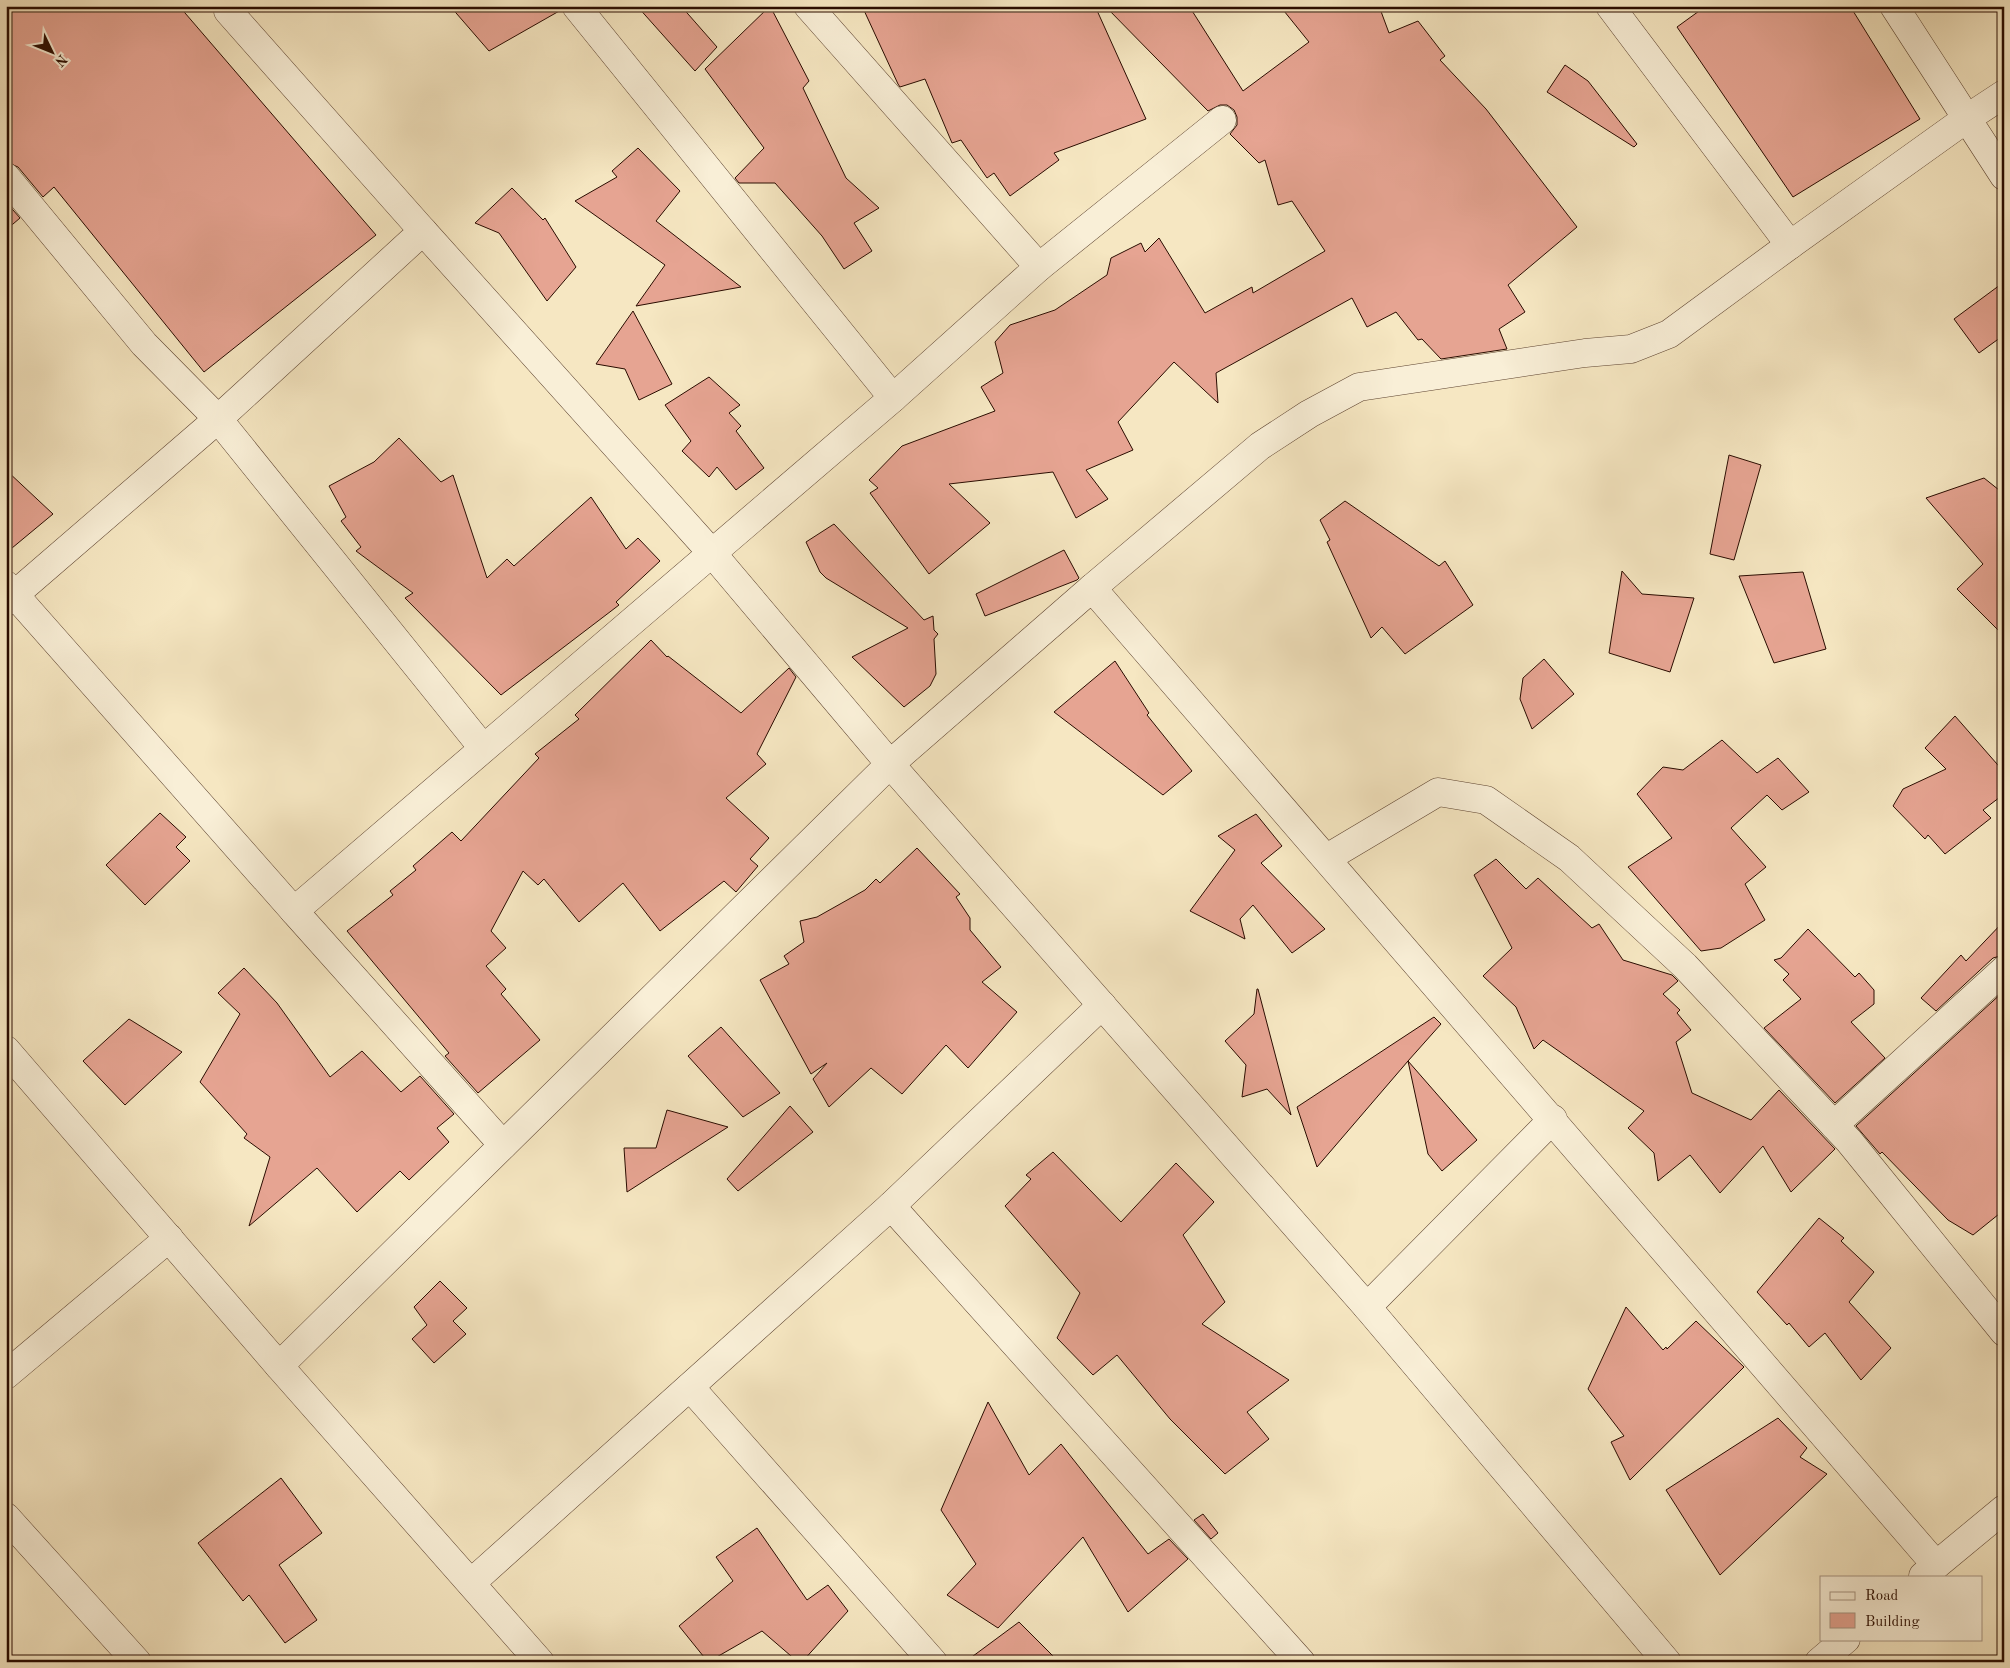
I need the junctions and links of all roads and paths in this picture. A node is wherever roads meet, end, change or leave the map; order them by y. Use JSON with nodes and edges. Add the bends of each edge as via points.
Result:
{"nodes":[{"id":1,"x":576,"y":6,"type":"edge"},
{"id":2,"x":808,"y":6,"type":"edge"},
{"id":3,"x":1610,"y":6,"type":"edge"},
{"id":4,"x":1894,"y":6,"type":"edge"},
{"id":5,"x":228,"y":8,"type":"edge"},
{"id":6,"x":2004,"y":94,"type":"edge"},
{"id":7,"x":1966,"y":118,"type":"junction"},
{"id":8,"x":1222,"y":120,"type":"dead end"},
{"id":9,"x":2004,"y":176,"type":"edge"},
{"id":10,"x":6,"y":177,"type":"edge"},
{"id":11,"x":423,"y":231,"type":"junction"},
{"id":12,"x":1790,"y":245,"type":"junction"},
{"id":13,"x":1039,"y":267,"type":"junction"},
{"id":14,"x":893,"y":398,"type":"junction"},
{"id":15,"x":218,"y":419,"type":"junction"},
{"id":16,"x":711,"y":552,"type":"junction"},
{"id":17,"x":1092,"y":588,"type":"junction"},
{"id":18,"x":9,"y":594,"type":"edge"},
{"id":19,"x":483,"y":748,"type":"junction"},
{"id":20,"x":890,"y":764,"type":"junction"},
{"id":21,"x":1327,"y":858,"type":"junction"},
{"id":22,"x":294,"y":911,"type":"junction"},
{"id":23,"x":2004,"y":970,"type":"edge"},
{"id":24,"x":1102,"y":1006,"type":"junction"},
{"id":25,"x":6,"y":1050,"type":"edge"},
{"id":26,"x":1553,"y":1119,"type":"junction"},
{"id":27,"x":1834,"y":1125,"type":"junction"},
{"id":28,"x":503,"y":1145,"type":"junction"},
{"id":29,"x":891,"y":1206,"type":"junction"},
{"id":30,"x":169,"y":1238,"type":"junction"},
{"id":31,"x":1367,"y":1307,"type":"junction"},
{"id":32,"x":2004,"y":1332,"type":"edge"},
{"id":33,"x":279,"y":1366,"type":"junction"},
{"id":34,"x":6,"y":1376,"type":"edge"},
{"id":35,"x":690,"y":1387,"type":"junction"},
{"id":36,"x":2004,"y":1509,"type":"edge"},
{"id":37,"x":6,"y":1517,"type":"edge"},
{"id":38,"x":1929,"y":1571,"type":"edge"},
{"id":39,"x":471,"y":1583,"type":"junction"},
{"id":40,"x":1845,"y":1640,"type":"edge"},
{"id":41,"x":138,"y":1662,"type":"edge"},
{"id":42,"x":540,"y":1662,"type":"edge"},
{"id":43,"x":933,"y":1662,"type":"edge"},
{"id":44,"x":1301,"y":1662,"type":"edge"},
{"id":45,"x":1667,"y":1662,"type":"edge"},
{"id":46,"x":1819,"y":1662,"type":"edge"}],
"edges":[{"from":1,"to":14,"type":"street"},
{"from":2,"to":13,"type":"street"},
{"from":3,"to":12,"type":"street"},
{"from":4,"to":7,"type":"street"},
{"from":5,"to":11,"type":"street"},
{"from":6,"to":7,"type":"street"},
{"from":7,"to":9,"type":"street"},
{"from":7,"to":12,"type":"street"},
{"from":8,"to":13,"type":"street"},
{"from":10,"to":15,"type":"street","via":[[144,344]]},
{"from":11,"to":15,"type":"street"},
{"from":11,"to":16,"type":"street"},
{"from":12,"to":17,"type":"street","via":[[1669,334],[1631,349],[1575,354],[1359,387],[1260,446]]},
{"from":13,"to":14,"type":"street"},
{"from":14,"to":16,"type":"street"},
{"from":15,"to":18,"type":"street"},
{"from":15,"to":19,"type":"street"},
{"from":16,"to":19,"type":"street"},
{"from":16,"to":20,"type":"street"},
{"from":17,"to":20,"type":"street"},
{"from":17,"to":21,"type":"street"},
{"from":18,"to":22,"type":"street"},
{"from":19,"to":22,"type":"street"},
{"from":20,"to":24,"type":"street"},
{"from":20,"to":28,"type":"street"},
{"from":21,"to":26,"type":"street"},
{"from":21,"to":27,"type":"street","via":[[1438,792],[1486,800],[1569,858],[1670,953]]},
{"from":22,"to":28,"type":"street"},
{"from":23,"to":27,"type":"street"},
{"from":24,"to":29,"type":"street"},
{"from":24,"to":31,"type":"street"},
{"from":25,"to":30,"type":"street"},
{"from":26,"to":31,"type":"street"},
{"from":26,"to":38,"type":"street"},
{"from":27,"to":32,"type":"street"},
{"from":28,"to":33,"type":"street"},
{"from":29,"to":35,"type":"street"},
{"from":29,"to":44,"type":"street"},
{"from":30,"to":33,"type":"street"},
{"from":30,"to":34,"type":"street"},
{"from":31,"to":45,"type":"street"},
{"from":33,"to":39,"type":"street"},
{"from":35,"to":39,"type":"street"},
{"from":35,"to":43,"type":"street"},
{"from":36,"to":38,"type":"street"},
{"from":37,"to":41,"type":"street"},
{"from":39,"to":42,"type":"street"},
{"from":40,"to":46,"type":"street"}]}
